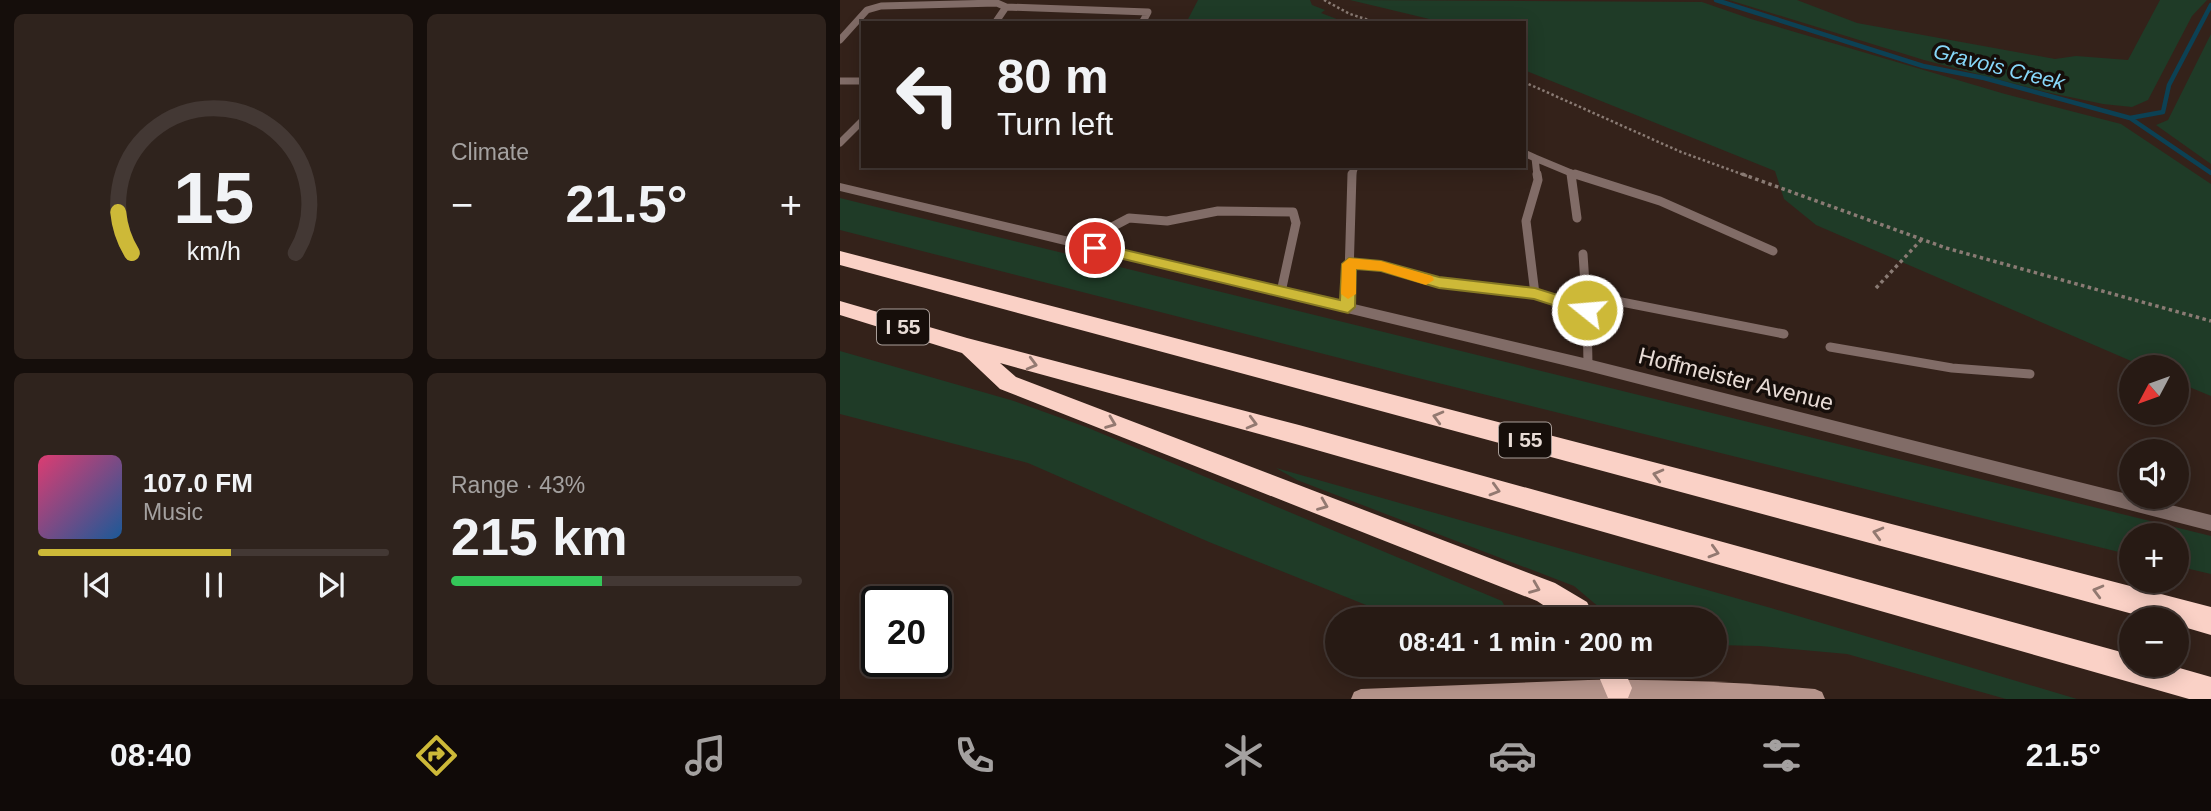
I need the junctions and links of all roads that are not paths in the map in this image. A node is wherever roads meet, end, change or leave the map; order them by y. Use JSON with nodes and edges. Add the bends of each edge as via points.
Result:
{"nodes":[{"id":1,"x":1006,"y":7,"type":"junction"},
{"id":2,"x":996,"y":21,"type":"edge"},
{"id":3,"x":1143,"y":21,"type":"edge"},
{"id":4,"x":861,"y":32,"type":"edge"},
{"id":5,"x":847,"y":33,"type":"junction"},
{"id":6,"x":840,"y":40,"type":"edge"},
{"id":7,"x":840,"y":81,"type":"edge"},
{"id":8,"x":861,"y":81,"type":"edge"},
{"id":9,"x":861,"y":122,"type":"edge"},
{"id":10,"x":840,"y":143,"type":"edge"},
{"id":11,"x":1526,"y":154,"type":"edge"},
{"id":12,"x":1535,"y":158,"type":"junction"},
{"id":13,"x":1354,"y":168,"type":"edge"},
{"id":14,"x":1572,"y":173,"type":"junction"},
{"id":15,"x":840,"y":187,"type":"edge"},
{"id":16,"x":1577,"y":218,"type":"dead end"},
{"id":17,"x":1095,"y":248,"type":"junction"},
{"id":18,"x":1773,"y":251,"type":"dead end"},
{"id":19,"x":1583,"y":254,"type":"dead end"},
{"id":20,"x":840,"y":258,"type":"edge"},
{"id":21,"x":1349,"y":264,"type":"junction"},
{"id":22,"x":1281,"y":292,"type":"junction"},
{"id":23,"x":1535,"y":294,"type":"junction"},
{"id":24,"x":1586,"y":295,"type":"junction"},
{"id":25,"x":1348,"y":307,"type":"junction"},
{"id":26,"x":840,"y":308,"type":"edge"},
{"id":27,"x":1587,"y":310,"type":"junction"},
{"id":28,"x":1784,"y":334,"type":"dead end"},
{"id":29,"x":967,"y":346,"type":"junction"},
{"id":30,"x":1830,"y":347,"type":"dead end"},
{"id":31,"x":1588,"y":365,"type":"junction"},
{"id":32,"x":2030,"y":374,"type":"dead end"},
{"id":33,"x":2211,"y":523,"type":"edge"},
{"id":34,"x":1570,"y":607,"type":"edge"},
{"id":35,"x":2211,"y":621,"type":"edge"},
{"id":36,"x":1602,"y":677,"type":"edge"},
{"id":37,"x":1620,"y":677,"type":"edge"},
{"id":38,"x":2211,"y":691,"type":"edge"},
{"id":39,"x":1361,"y":699,"type":"edge"},
{"id":40,"x":1815,"y":699,"type":"edge"}],
"edges":[{"from":1,"to":2,"type":"lane"},
{"from":1,"to":3,"type":"lane","via":[[1148,12]]},
{"from":1,"to":5,"type":"lane","via":[[997,3],[881,6],[867,10]]},
{"from":4,"to":5,"type":"lane"},
{"from":5,"to":6,"type":"lane"},
{"from":7,"to":8,"type":"lane"},
{"from":9,"to":10,"type":"lane"},
{"from":11,"to":12,"type":"lane"},
{"from":12,"to":14,"type":"lane"},
{"from":12,"to":23,"type":"lane","via":[[1538,180],[1526,221]]},
{"from":13,"to":21,"type":"lane"},
{"from":14,"to":16,"type":"lane"},
{"from":14,"to":18,"type":"lane","via":[[1660,201]]},
{"from":15,"to":17,"type":"street","name":"Hoffmeister Avenue"},
{"from":17,"to":22,"type":"street","name":"Hoffmeister Avenue"},
{"from":17,"to":22,"type":"lane","via":[[1112,227],[1129,218],[1167,221],[1218,211],[1293,212],[1296,223]]},
{"from":19,"to":24,"type":"lane"},
{"from":35,"to":20,"type":"highway","number":"I 55","one_way":true},
{"from":21,"to":23,"type":"lane","via":[[1381,266],[1439,283]]},
{"from":21,"to":25,"type":"lane"},
{"from":22,"to":25,"type":"street","name":"Hoffmeister Avenue"},
{"from":23,"to":27,"type":"lane"},
{"from":24,"to":27,"type":"lane"},
{"from":24,"to":28,"type":"lane"},
{"from":25,"to":31,"type":"street","name":"Hoffmeister Avenue"},
{"from":26,"to":29,"type":"highway","number":"I 55"},
{"from":27,"to":31,"type":"lane"},
{"from":29,"to":34,"type":"highway","one_way":true,"via":[[1008,383],[1546,592]]},
{"from":29,"to":38,"type":"highway","number":"I 55","one_way":true},
{"from":30,"to":32,"type":"lane","via":[[1952,368]]},
{"from":31,"to":33,"type":"street","name":"Hoffmeister Avenue"},
{"from":36,"to":39,"type":"main road"},
{"from":37,"to":40,"type":"main road"}]}
